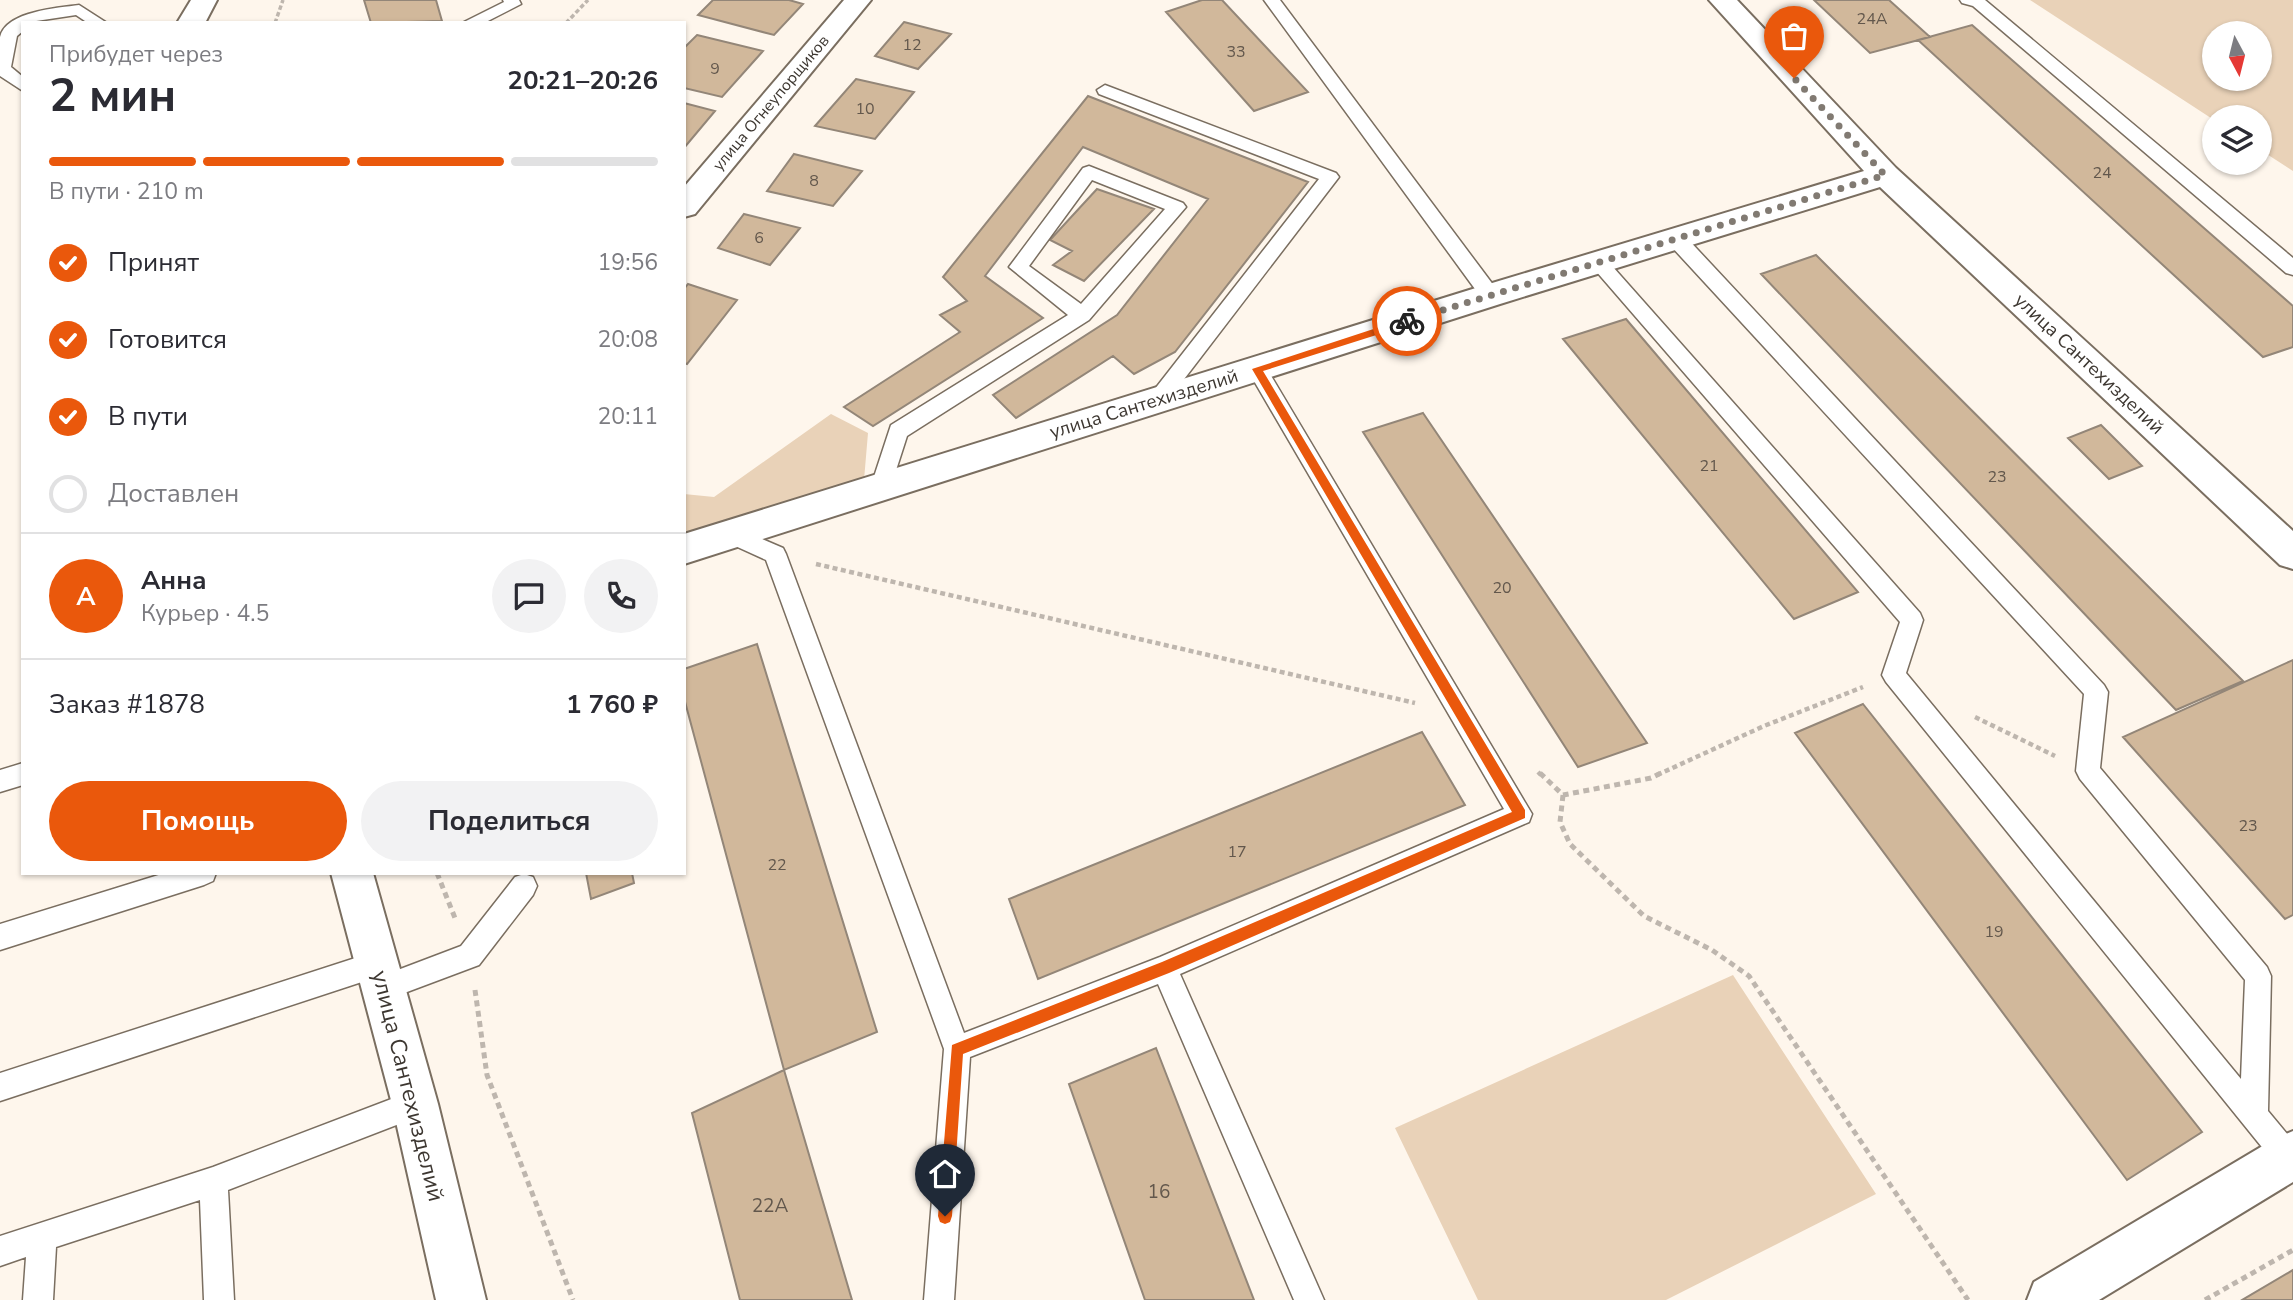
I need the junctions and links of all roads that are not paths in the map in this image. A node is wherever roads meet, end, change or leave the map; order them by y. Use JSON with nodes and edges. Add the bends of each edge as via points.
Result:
{"nodes":[{"id":1,"x":511,"y":0,"type":"edge"},
{"id":2,"x":858,"y":0,"type":"edge"},
{"id":3,"x":1272,"y":0,"type":"edge"},
{"id":4,"x":1721,"y":0,"type":"edge"},
{"id":5,"x":1968,"y":0,"type":"edge"},
{"id":6,"x":25,"y":21,"type":"edge"},
{"id":7,"x":96,"y":21,"type":"edge"},
{"id":8,"x":475,"y":21,"type":"edge"},
{"id":9,"x":21,"y":25,"type":"edge"},
{"id":10,"x":21,"y":84,"type":"edge"},
{"id":11,"x":1105,"y":90,"type":"dead end"},
{"id":12,"x":1885,"y":175,"type":"junction"},
{"id":13,"x":686,"y":205,"type":"edge"},
{"id":14,"x":1677,"y":240,"type":"junction"},
{"id":15,"x":1598,"y":263,"type":"junction"},
{"id":16,"x":2293,"y":268,"type":"edge"},
{"id":17,"x":1490,"y":295,"type":"junction"},
{"id":18,"x":1082,"y":314,"type":"junction"},
{"id":19,"x":1257,"y":369,"type":"junction"},
{"id":20,"x":1158,"y":400,"type":"junction"},
{"id":21,"x":882,"y":486,"type":"junction"},
{"id":22,"x":730,"y":534,"type":"junction"},
{"id":23,"x":686,"y":548,"type":"edge"},
{"id":24,"x":2293,"y":554,"type":"edge"},
{"id":25,"x":21,"y":775,"type":"edge"},
{"id":26,"x":0,"y":780,"type":"edge"},
{"id":27,"x":198,"y":875,"type":"edge"},
{"id":28,"x":353,"y":875,"type":"edge"},
{"id":29,"x":524,"y":886,"type":"dead end"},
{"id":30,"x":0,"y":937,"type":"edge"},
{"id":31,"x":1164,"y":968,"type":"junction"},
{"id":32,"x":380,"y":976,"type":"junction"},
{"id":33,"x":957,"y":1049,"type":"junction"},
{"id":34,"x":0,"y":1087,"type":"edge"},
{"id":35,"x":415,"y":1104,"type":"junction"},
{"id":36,"x":2254,"y":1116,"type":"junction"},
{"id":37,"x":2290,"y":1156,"type":"edge"},
{"id":38,"x":213,"y":1181,"type":"junction"},
{"id":39,"x":42,"y":1237,"type":"junction"},
{"id":40,"x":0,"y":1251,"type":"edge"},
{"id":41,"x":38,"y":1300,"type":"edge"},
{"id":42,"x":219,"y":1300,"type":"edge"},
{"id":43,"x":461,"y":1300,"type":"edge"},
{"id":44,"x":939,"y":1300,"type":"edge"},
{"id":45,"x":1309,"y":1300,"type":"edge"},
{"id":46,"x":2052,"y":1300,"type":"edge"}],
"edges":[{"from":1,"to":8,"type":"lane","via":[[513,4]]},
{"from":2,"to":13,"type":"street","name":"улица Огнеупорщиков"},
{"from":3,"to":17,"type":"lane"},
{"from":4,"to":12,"type":"street","name":"улица Сантехизделий"},
{"from":5,"to":16,"type":"lane","via":[[1978,2]]},
{"from":6,"to":7,"type":"lane","via":[[79,10]]},
{"from":9,"to":10,"type":"lane","via":[[9,34],[2,69]]},
{"from":11,"to":20,"type":"lane","via":[[1329,177]]},
{"from":12,"to":14,"type":"street","name":"улица Сантехизделий"},
{"from":12,"to":24,"type":"street","name":"улица Сантехизделий"},
{"from":14,"to":15,"type":"street","name":"улица Сантехизделий"},
{"from":14,"to":36,"type":"lane","via":[[2096,692],[2088,771],[2258,975]]},
{"from":15,"to":17,"type":"street","name":"улица Сантехизделий"},
{"from":15,"to":36,"type":"lane","via":[[1912,620],[1894,675]]},
{"from":17,"to":19,"type":"street","name":"улица Сантехизделий"},
{"from":18,"to":18,"type":"lane","via":[[1090,305],[1177,207],[1089,172],[1018,267]]},
{"from":18,"to":21,"type":"lane","via":[[898,431]]},
{"from":19,"to":20,"type":"street","name":"улица Сантехизделий"},
{"from":19,"to":31,"type":"lane","via":[[1520,814]]},
{"from":20,"to":21,"type":"street","name":"улица Сантехизделий"},
{"from":21,"to":22,"type":"street","name":"улица Сантехизделий"},
{"from":22,"to":23,"type":"street","name":"улица Сантехизделий"},
{"from":22,"to":33,"type":"lane","via":[[775,554]]},
{"from":25,"to":26,"type":"lane"},
{"from":27,"to":30,"type":"lane"},
{"from":28,"to":32,"type":"street","name":"улица Сантехизделий"},
{"from":29,"to":32,"type":"lane","via":[[470,956]]},
{"from":31,"to":33,"type":"lane"},
{"from":31,"to":45,"type":"lane"},
{"from":32,"to":34,"type":"lane"},
{"from":32,"to":35,"type":"street","name":"улица Сантехизделий"},
{"from":33,"to":44,"type":"lane"},
{"from":35,"to":38,"type":"lane"},
{"from":35,"to":43,"type":"street","name":"улица Сантехизделий"},
{"from":36,"to":37,"type":"lane"},
{"from":37,"to":46,"type":"street"},
{"from":38,"to":39,"type":"lane"},
{"from":38,"to":42,"type":"lane"},
{"from":39,"to":40,"type":"lane"},
{"from":39,"to":41,"type":"lane"}]}
